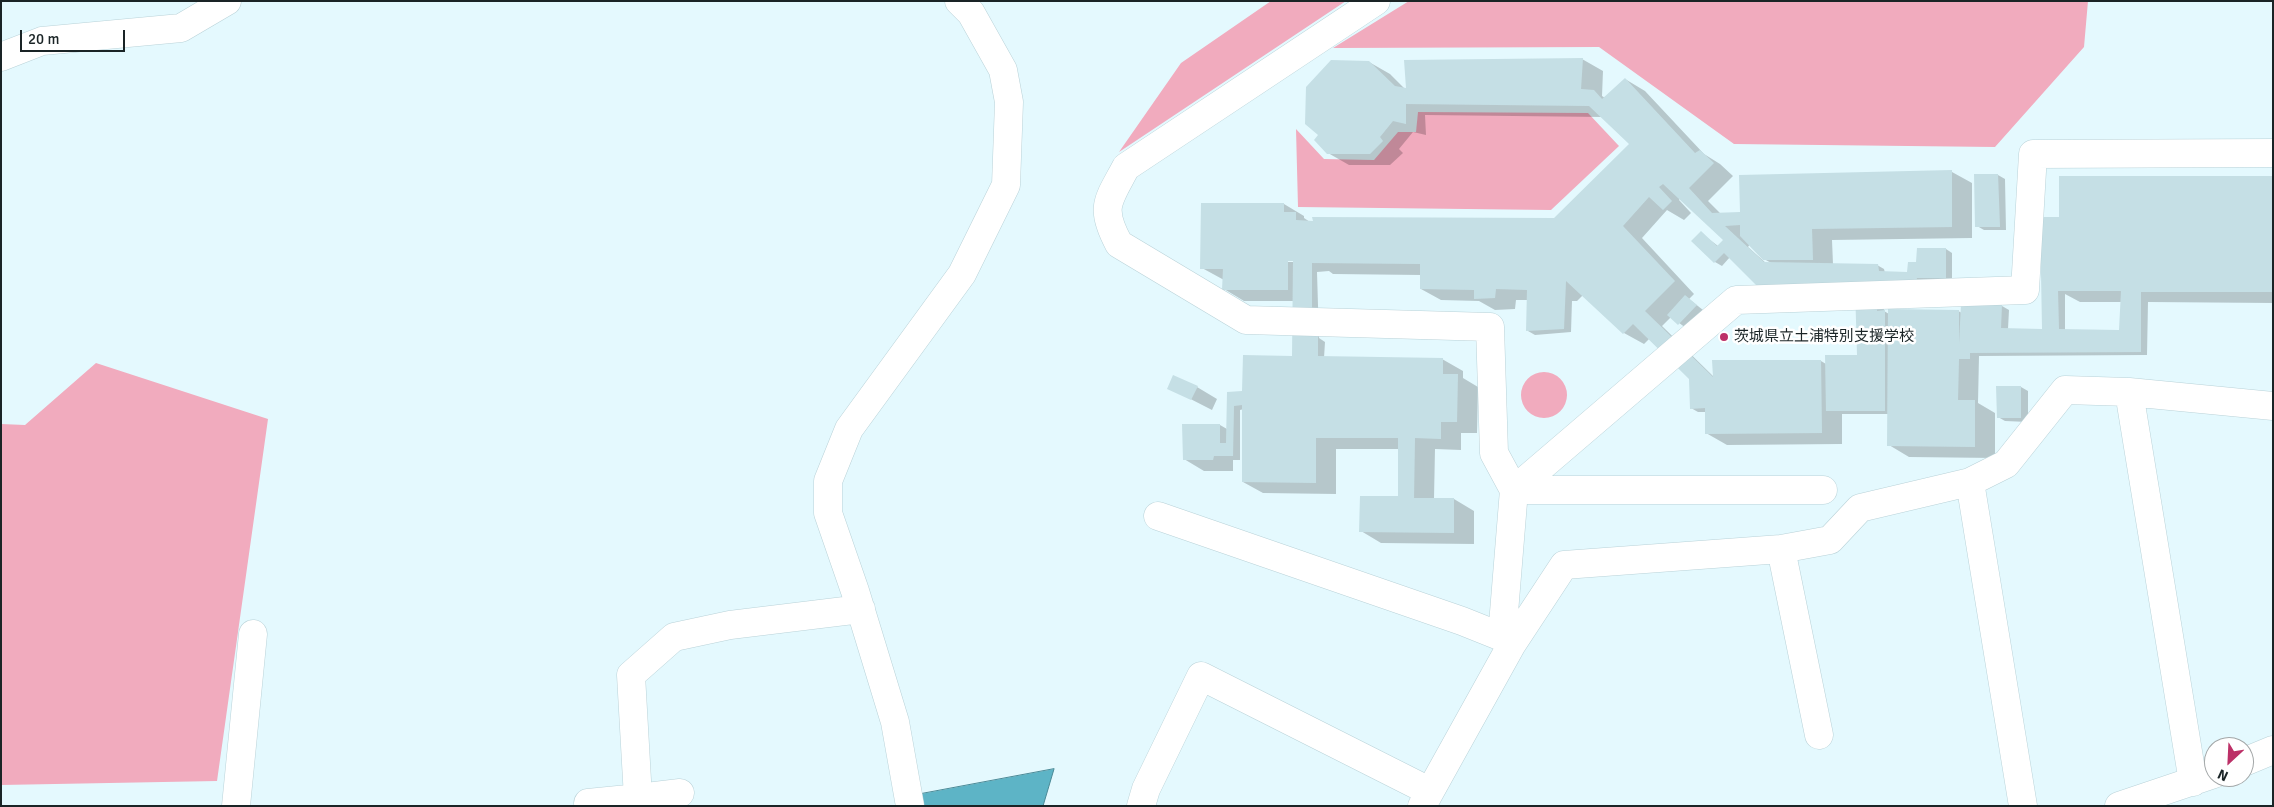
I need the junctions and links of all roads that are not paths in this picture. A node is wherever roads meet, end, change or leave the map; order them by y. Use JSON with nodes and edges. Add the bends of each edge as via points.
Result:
{"nodes":[{"id":1,"x":228,"y":1,"type":"edge"},
{"id":2,"x":959,"y":1,"type":"edge"},
{"id":3,"x":1376,"y":1,"type":"edge"},
{"id":4,"x":1,"y":56,"type":"edge"},
{"id":5,"x":2273,"y":153,"type":"edge"},
{"id":6,"x":2129,"y":392,"type":"junction"},
{"id":7,"x":2273,"y":406,"type":"edge"},
{"id":8,"x":1970,"y":482,"type":"junction"},
{"id":9,"x":1514,"y":490,"type":"junction"},
{"id":10,"x":1824,"y":490,"type":"dead end"},
{"id":11,"x":1158,"y":516,"type":"dead end"},
{"id":12,"x":1781,"y":549,"type":"junction"},
{"id":13,"x":861,"y":609,"type":"junction"},
{"id":14,"x":253,"y":634,"type":"dead end"},
{"id":15,"x":1507,"y":641,"type":"junction"},
{"id":16,"x":1819,"y":735,"type":"dead end"},
{"id":17,"x":2273,"y":750,"type":"edge"},
{"id":18,"x":2254,"y":758,"type":"edge"},
{"id":19,"x":2204,"y":778,"type":"edge"},
{"id":20,"x":680,"y":793,"type":"dead end"},
{"id":21,"x":638,"y":798,"type":"junction"},
{"id":22,"x":1425,"y":798,"type":"edge"},
{"id":23,"x":588,"y":803,"type":"dead end"},
{"id":24,"x":236,"y":806,"type":"edge"},
{"id":25,"x":910,"y":806,"type":"edge"},
{"id":26,"x":1141,"y":806,"type":"edge"},
{"id":27,"x":2023,"y":806,"type":"edge"},
{"id":28,"x":2119,"y":806,"type":"edge"}],
"edges":[{"from":1,"to":4,"type":"street","via":[[181,28],[42,41]]},
{"from":2,"to":13,"type":"street","via":[[971,14],[1003,70],[1009,102],[1006,185],[962,274],[849,429],[828,481],[828,513]]},
{"from":3,"to":9,"type":"street","via":[[1126,167],[1108,203],[1108,224],[1119,244],[1246,320],[1490,327],[1494,453]]},
{"from":5,"to":9,"type":"street","via":[[2033,154],[2025,290],[1736,300]]},
{"from":6,"to":7,"type":"street"},
{"from":6,"to":8,"type":"street","via":[[2065,390],[2006,464]]},
{"from":6,"to":19,"type":"street"},
{"from":8,"to":12,"type":"street","via":[[1860,508],[1830,540]]},
{"from":8,"to":27,"type":"street"},
{"from":9,"to":10,"type":"street"},
{"from":9,"to":15,"type":"street"},
{"from":11,"to":15,"type":"street","via":[[1462,621]]},
{"from":12,"to":15,"type":"street","via":[[1564,566]]},
{"from":12,"to":16,"type":"street"},
{"from":13,"to":21,"type":"street","via":[[730,625],[674,637],[631,675]]},
{"from":13,"to":25,"type":"street","via":[[895,722]]},
{"from":14,"to":24,"type":"street"},
{"from":15,"to":22,"type":"street"},
{"from":17,"to":18,"type":"street"},
{"from":19,"to":28,"type":"street"},
{"from":20,"to":21,"type":"street"},
{"from":21,"to":23,"type":"street"},
{"from":22,"to":26,"type":"street","via":[[1201,676],[1146,789]]}]}
